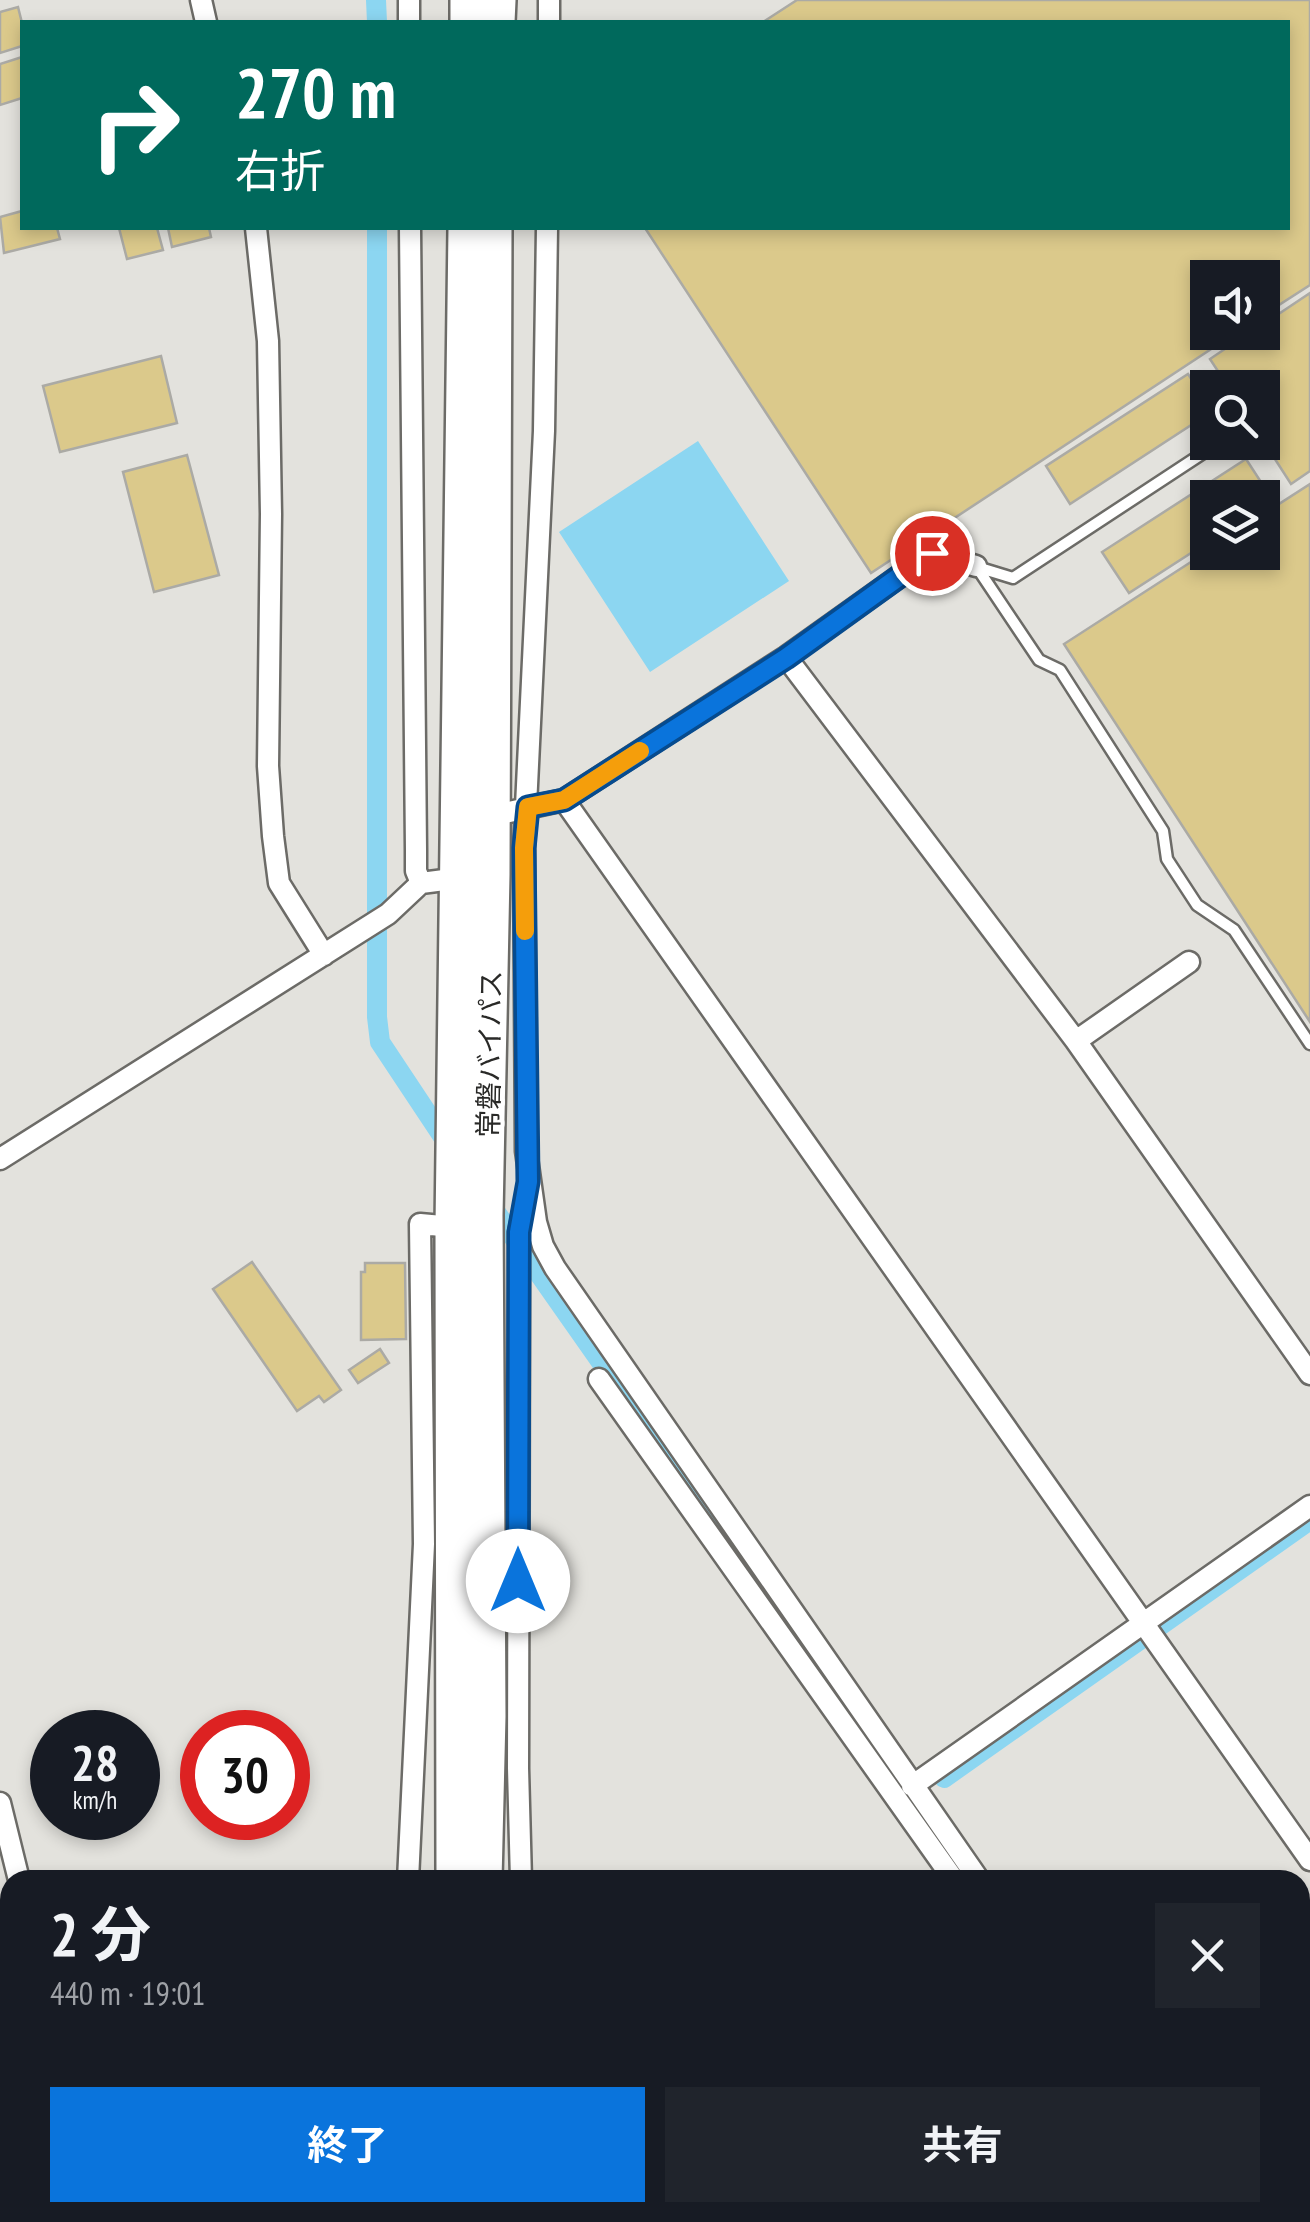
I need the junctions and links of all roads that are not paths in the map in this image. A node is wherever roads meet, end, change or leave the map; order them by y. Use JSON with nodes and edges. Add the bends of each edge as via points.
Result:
{"nodes":[{"id":1,"x":257,"y":230,"type":"edge"},
{"id":2,"x":410,"y":230,"type":"edge"},
{"id":3,"x":466,"y":230,"type":"edge"},
{"id":4,"x":494,"y":230,"type":"edge"},
{"id":5,"x":547,"y":230,"type":"edge"},
{"id":6,"x":1193,"y":460,"type":"edge"},
{"id":7,"x":976,"y":566,"type":"junction"},
{"id":8,"x":786,"y":658,"type":"junction"},
{"id":9,"x":564,"y":800,"type":"junction"},
{"id":10,"x":528,"y":807,"type":"junction"},
{"id":11,"x":491,"y":816,"type":"junction"},
{"id":12,"x":460,"y":878,"type":"junction"},
{"id":13,"x":421,"y":882,"type":"junction"},
{"id":14,"x":324,"y":955,"type":"junction"},
{"id":15,"x":1189,"y":962,"type":"dead end"},
{"id":16,"x":1076,"y":1041,"type":"junction"},
{"id":17,"x":1310,"y":1044,"type":"edge"},
{"id":18,"x":0,"y":1159,"type":"edge"},
{"id":19,"x":528,"y":1182,"type":"junction"},
{"id":20,"x":470,"y":1200,"type":"junction"},
{"id":21,"x":1310,"y":1374,"type":"edge"},
{"id":22,"x":599,"y":1379,"type":"dead end"},
{"id":23,"x":1310,"y":1506,"type":"edge"},
{"id":24,"x":1144,"y":1623,"type":"junction"},
{"id":25,"x":914,"y":1800,"type":"junction"},
{"id":26,"x":0,"y":1804,"type":"edge"},
{"id":27,"x":1310,"y":1860,"type":"edge"},
{"id":28,"x":16,"y":1870,"type":"edge"},
{"id":29,"x":408,"y":1870,"type":"edge"},
{"id":30,"x":454,"y":1870,"type":"edge"},
{"id":31,"x":484,"y":1870,"type":"edge"},
{"id":32,"x":521,"y":1870,"type":"edge"},
{"id":33,"x":949,"y":1870,"type":"edge"},
{"id":34,"x":972,"y":1870,"type":"edge"}],
"edges":[{"from":1,"to":14,"type":"street","via":[[268,342],[273,836],[279,883]]},
{"from":2,"to":13,"type":"street"},
{"from":3,"to":12,"type":"highway","name":"常磐バイパス"},
{"from":4,"to":11,"type":"highway","name":"常磐バイパス"},
{"from":5,"to":10,"type":"street"},
{"from":6,"to":7,"type":"lane","via":[[1014,578]]},
{"from":7,"to":8,"type":"street","via":[[932,553]]},
{"from":7,"to":17,"type":"lane","via":[[1039,660],[1060,670],[1163,831],[1167,858],[1197,905],[1234,930]]},
{"from":8,"to":9,"type":"street"},
{"from":8,"to":16,"type":"street"},
{"from":9,"to":10,"type":"street"},
{"from":9,"to":24,"type":"street"},
{"from":10,"to":11,"type":"street"},
{"from":10,"to":19,"type":"street"},
{"from":11,"to":20,"type":"highway","name":"常磐バイパス"},
{"from":12,"to":13,"type":"street"},
{"from":12,"to":20,"type":"highway","name":"常磐バイパス","via":[[456,1140]]},
{"from":13,"to":14,"type":"street","via":[[388,914]]},
{"from":14,"to":18,"type":"street"},
{"from":15,"to":16,"type":"street"},
{"from":16,"to":21,"type":"street"},
{"from":19,"to":25,"type":"street","via":[[543,1246],[556,1268]]},
{"from":19,"to":32,"type":"street","via":[[519,1232]]},
{"from":20,"to":29,"type":"street","via":[[420,1224],[424,1544]]},
{"from":20,"to":30,"type":"highway","name":"常磐バイパス"},
{"from":20,"to":31,"type":"highway","name":"常磐バイパス","via":[[488,1716]]},
{"from":22,"to":25,"type":"street"},
{"from":23,"to":24,"type":"street"},
{"from":24,"to":25,"type":"street"},
{"from":24,"to":27,"type":"street"},
{"from":25,"to":33,"type":"street"},
{"from":25,"to":34,"type":"street"},
{"from":26,"to":28,"type":"street"}]}
